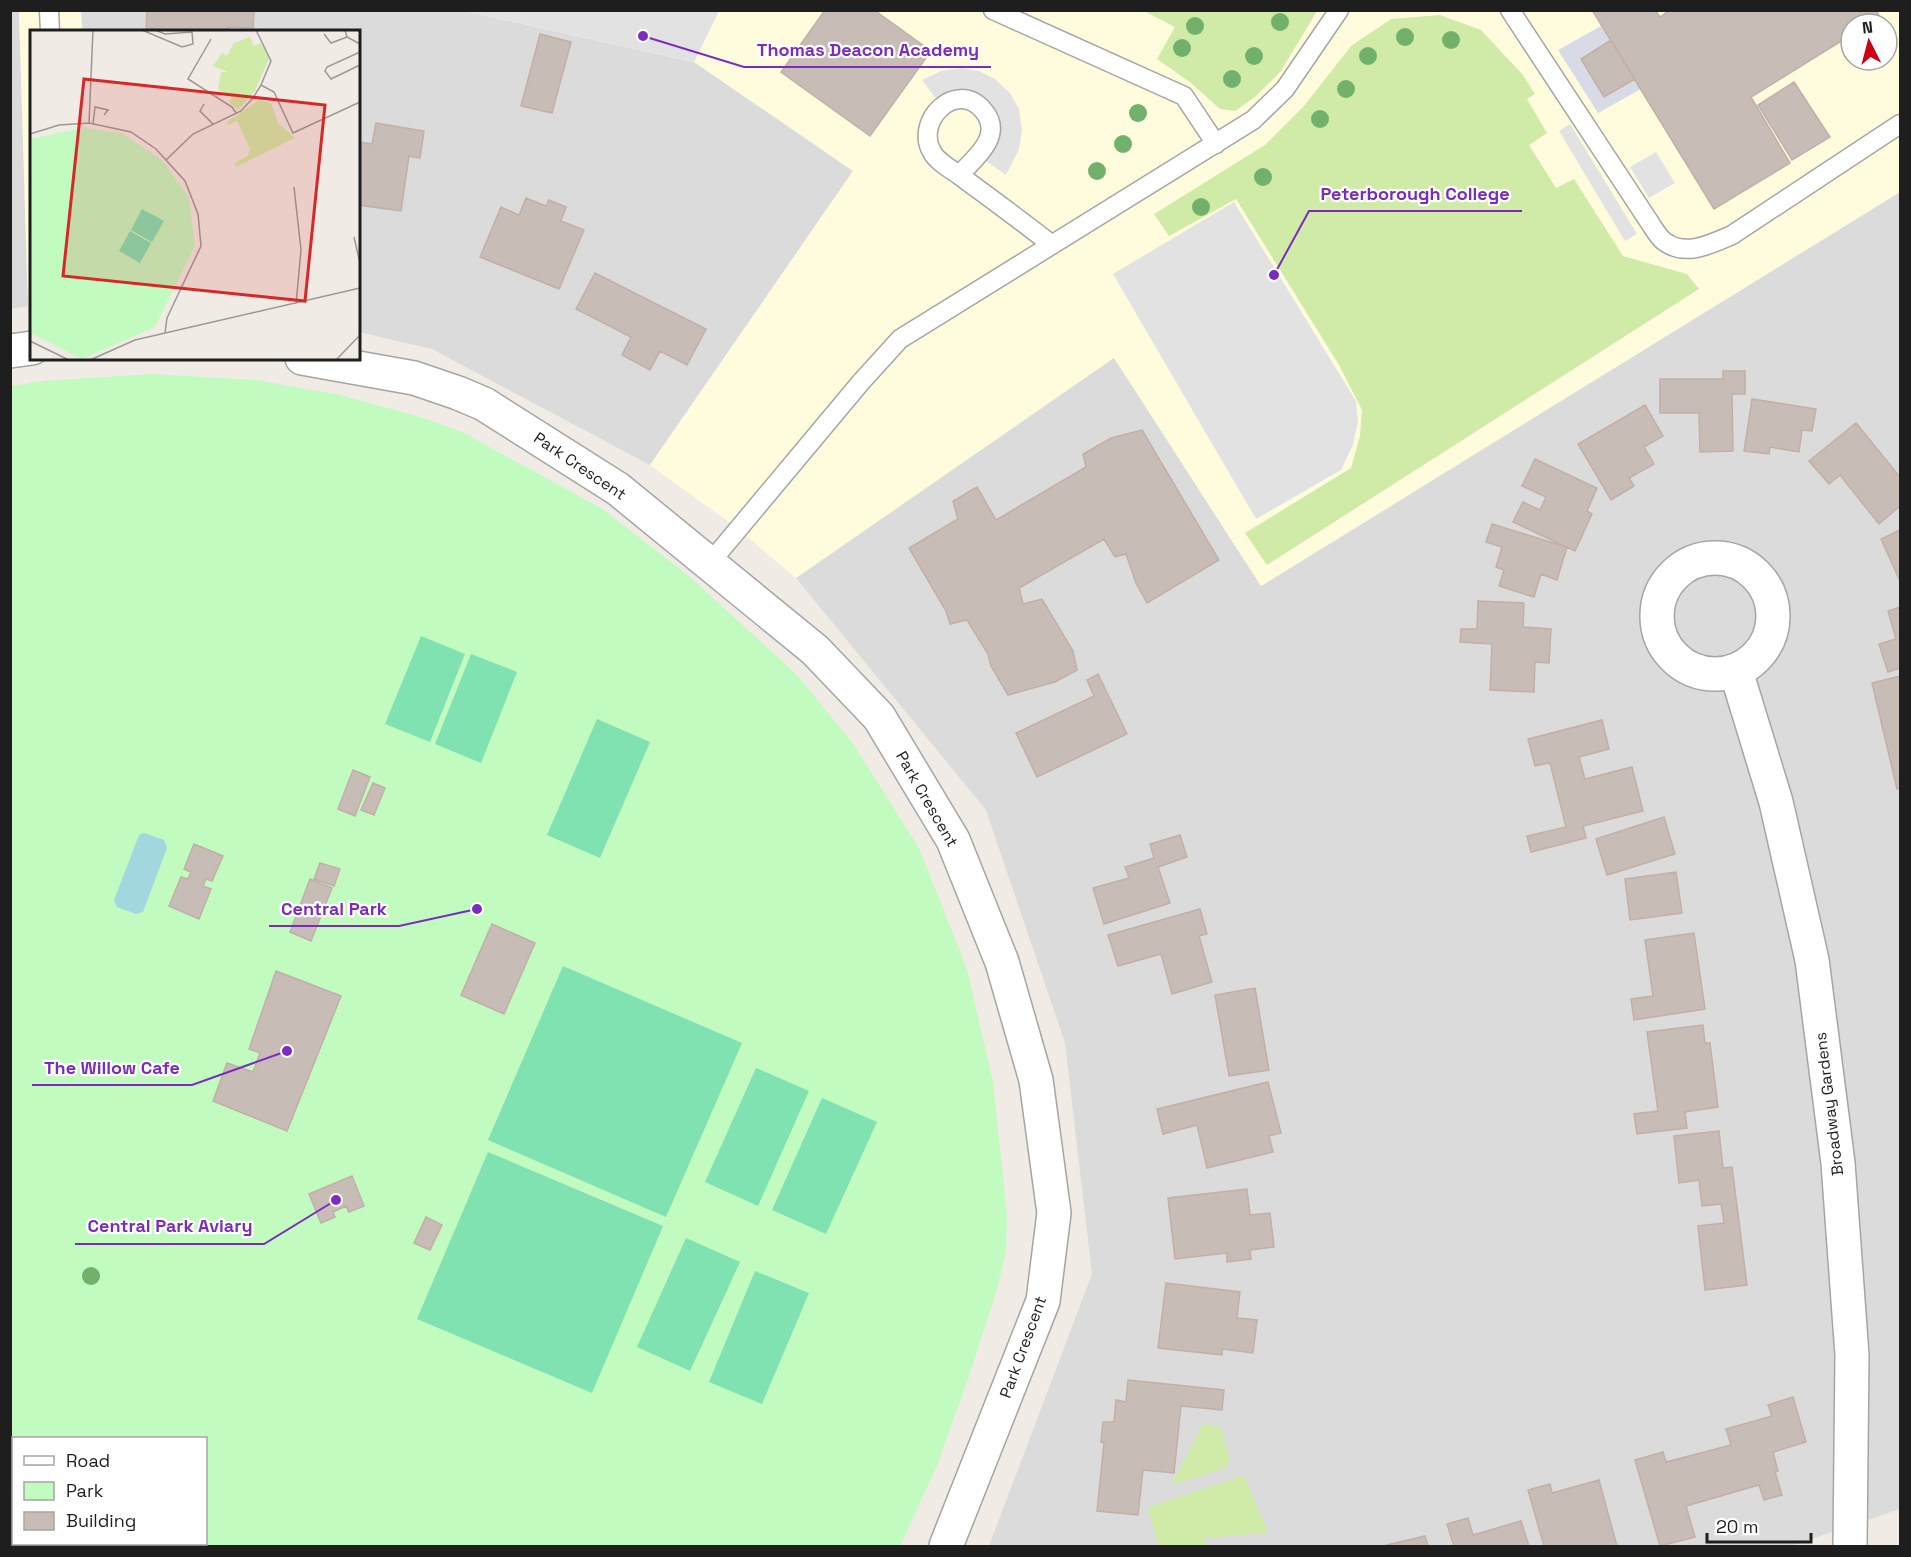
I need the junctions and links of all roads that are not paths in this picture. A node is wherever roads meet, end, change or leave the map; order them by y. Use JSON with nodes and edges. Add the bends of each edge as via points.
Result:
{"nodes":[{"id":1,"x":49,"y":10,"type":"edge"},
{"id":2,"x":993,"y":10,"type":"edge"},
{"id":3,"x":1339,"y":10,"type":"edge"},
{"id":4,"x":1510,"y":10,"type":"edge"},
{"id":5,"x":50,"y":30,"type":"edge"},
{"id":6,"x":1900,"y":124,"type":"edge"},
{"id":7,"x":1216,"y":144,"type":"junction"},
{"id":8,"x":960,"y":175,"type":"dead end"},
{"id":9,"x":1052,"y":245,"type":"junction"},
{"id":10,"x":30,"y":348,"type":"edge"},
{"id":11,"x":10,"y":351,"type":"edge"},
{"id":12,"x":313,"y":360,"type":"edge"},
{"id":13,"x":709,"y":564,"type":"junction"},
{"id":14,"x":1736,"y":671,"type":"dead end"},
{"id":15,"x":946,"y":1546,"type":"edge"},
{"id":16,"x":1850,"y":1546,"type":"edge"}],
"edges":[{"from":1,"to":5,"type":"lane"},
{"from":2,"to":7,"type":"lane","via":[[1184,96]]},
{"from":3,"to":7,"type":"lane","via":[[1285,89],[1253,120]]},
{"from":4,"to":6,"type":"lane","via":[[1650,223],[1664,242],[1683,249],[1705,247],[1732,236]]},
{"from":7,"to":9,"type":"lane"},
{"from":8,"to":9,"type":"lane"},
{"from":9,"to":13,"type":"lane","via":[[900,339]]},
{"from":10,"to":11,"type":"street"},
{"from":12,"to":13,"type":"street","name":"Park Crescent","via":[[414,378],[484,404],[618,489]]},
{"from":13,"to":15,"type":"street","name":"Park Crescent","via":[[815,650],[879,717],[953,840],[1002,962],[1036,1080],[1054,1213],[1043,1301]]},
{"from":14,"to":16,"type":"street","name":"Broadway Gardens","via":[[1776,802],[1812,960],[1838,1163],[1852,1355]]}]}
